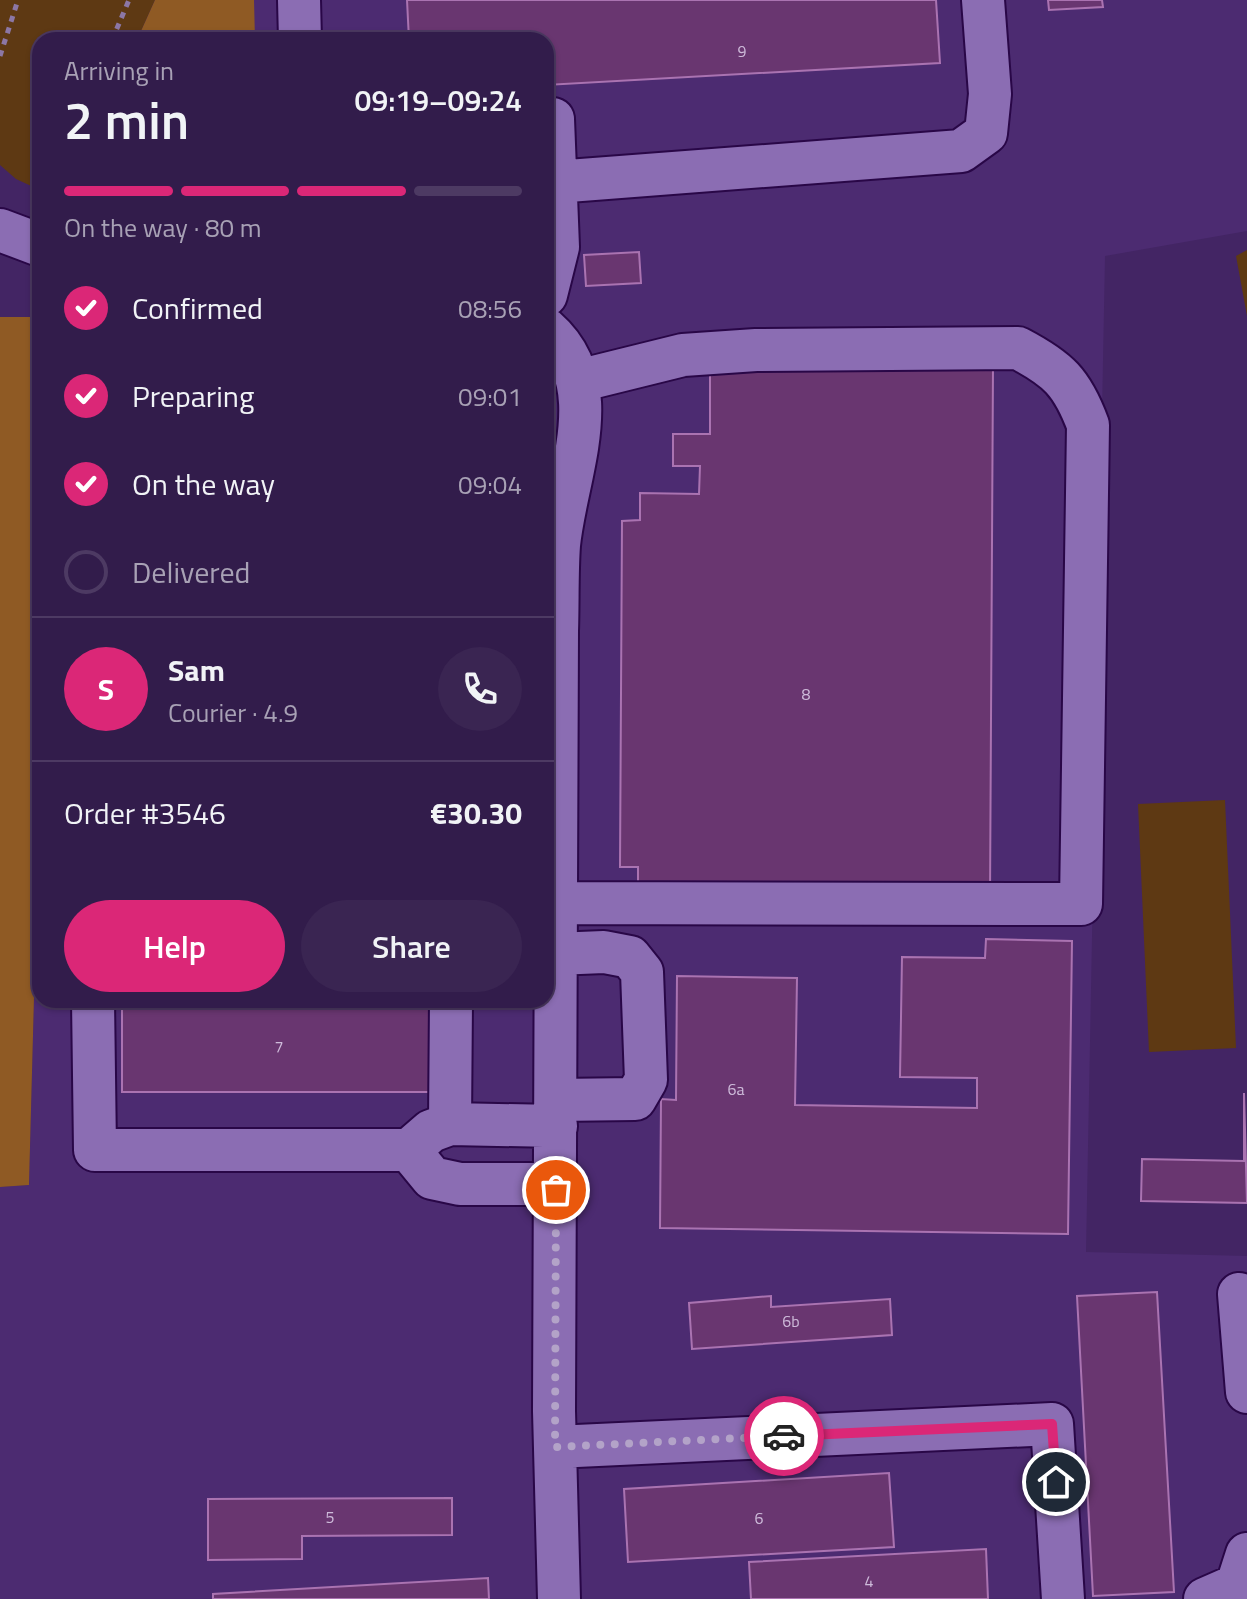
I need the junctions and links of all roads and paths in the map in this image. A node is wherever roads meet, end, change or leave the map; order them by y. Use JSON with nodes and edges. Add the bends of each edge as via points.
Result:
{"nodes":[{"id":1,"x":18,"y":0,"type":"edge"},
{"id":2,"x":129,"y":0,"type":"edge"},
{"id":3,"x":299,"y":0,"type":"edge"},
{"id":4,"x":983,"y":0,"type":"edge"},
{"id":5,"x":115,"y":32,"type":"edge"},
{"id":6,"x":300,"y":32,"type":"edge"},
{"id":7,"x":0,"y":56,"type":"edge"},
{"id":8,"x":554,"y":150,"type":"edge"},
{"id":9,"x":555,"y":182,"type":"junction"},
{"id":10,"x":0,"y":230,"type":"edge"},
{"id":11,"x":32,"y":242,"type":"edge"},
{"id":12,"x":554,"y":263,"type":"edge"},
{"id":13,"x":554,"y":337,"type":"edge"},
{"id":14,"x":578,"y":381,"type":"junction"},
{"id":15,"x":554,"y":604,"type":"edge"},
{"id":16,"x":554,"y":811,"type":"edge"},
{"id":17,"x":555,"y":903,"type":"junction"},
{"id":18,"x":555,"y":954,"type":"junction"},
{"id":19,"x":93,"y":1008,"type":"edge"},
{"id":20,"x":451,"y":1008,"type":"edge"},
{"id":21,"x":556,"y":1113,"type":"junction"},
{"id":22,"x":450,"y":1124,"type":"junction"},
{"id":23,"x":409,"y":1150,"type":"junction"},
{"id":24,"x":556,"y":1184,"type":"junction"},
{"id":25,"x":1239,"y":1294,"type":"dead end"},
{"id":26,"x":1247,"y":1392,"type":"edge"},
{"id":27,"x":555,"y":1447,"type":"junction"},
{"id":28,"x":1247,"y":1554,"type":"edge"},
{"id":29,"x":559,"y":1599,"type":"edge"},
{"id":30,"x":1063,"y":1599,"type":"edge"},
{"id":31,"x":1205,"y":1599,"type":"edge"}],
"edges":[{"from":1,"to":7,"type":"path"},
{"from":2,"to":5,"type":"path"},
{"from":3,"to":6,"type":"street"},
{"from":4,"to":9,"type":"street","via":[[990,94],[986,133],[961,151]]},
{"from":8,"to":9,"type":"street"},
{"from":9,"to":12,"type":"street"},
{"from":10,"to":11,"type":"street"},
{"from":13,"to":14,"type":"street","via":[[565,349]]},
{"from":14,"to":15,"type":"street","via":[[579,446],[559,545]]},
{"from":14,"to":17,"type":"street","via":[[683,355],[756,350],[1018,348],[1052,366],[1075,392],[1088,425],[1081,904]]},
{"from":16,"to":17,"type":"street"},
{"from":17,"to":18,"type":"street"},
{"from":18,"to":21,"type":"street"},
{"from":18,"to":21,"type":"street","via":[[630,957],[642,972],[646,1080],[635,1099]]},
{"from":19,"to":23,"type":"street","via":[[95,1150]]},
{"from":20,"to":22,"type":"street"},
{"from":21,"to":22,"type":"street"},
{"from":21,"to":24,"type":"street"},
{"from":22,"to":23,"type":"street","via":[[431,1131]]},
{"from":23,"to":24,"type":"street","via":[[432,1178],[460,1184]]},
{"from":24,"to":27,"type":"street"},
{"from":25,"to":26,"type":"street"},
{"from":27,"to":29,"type":"street"},
{"from":27,"to":30,"type":"street","via":[[1052,1424]]},
{"from":28,"to":31,"type":"street","via":[[1237,1585]]}]}
